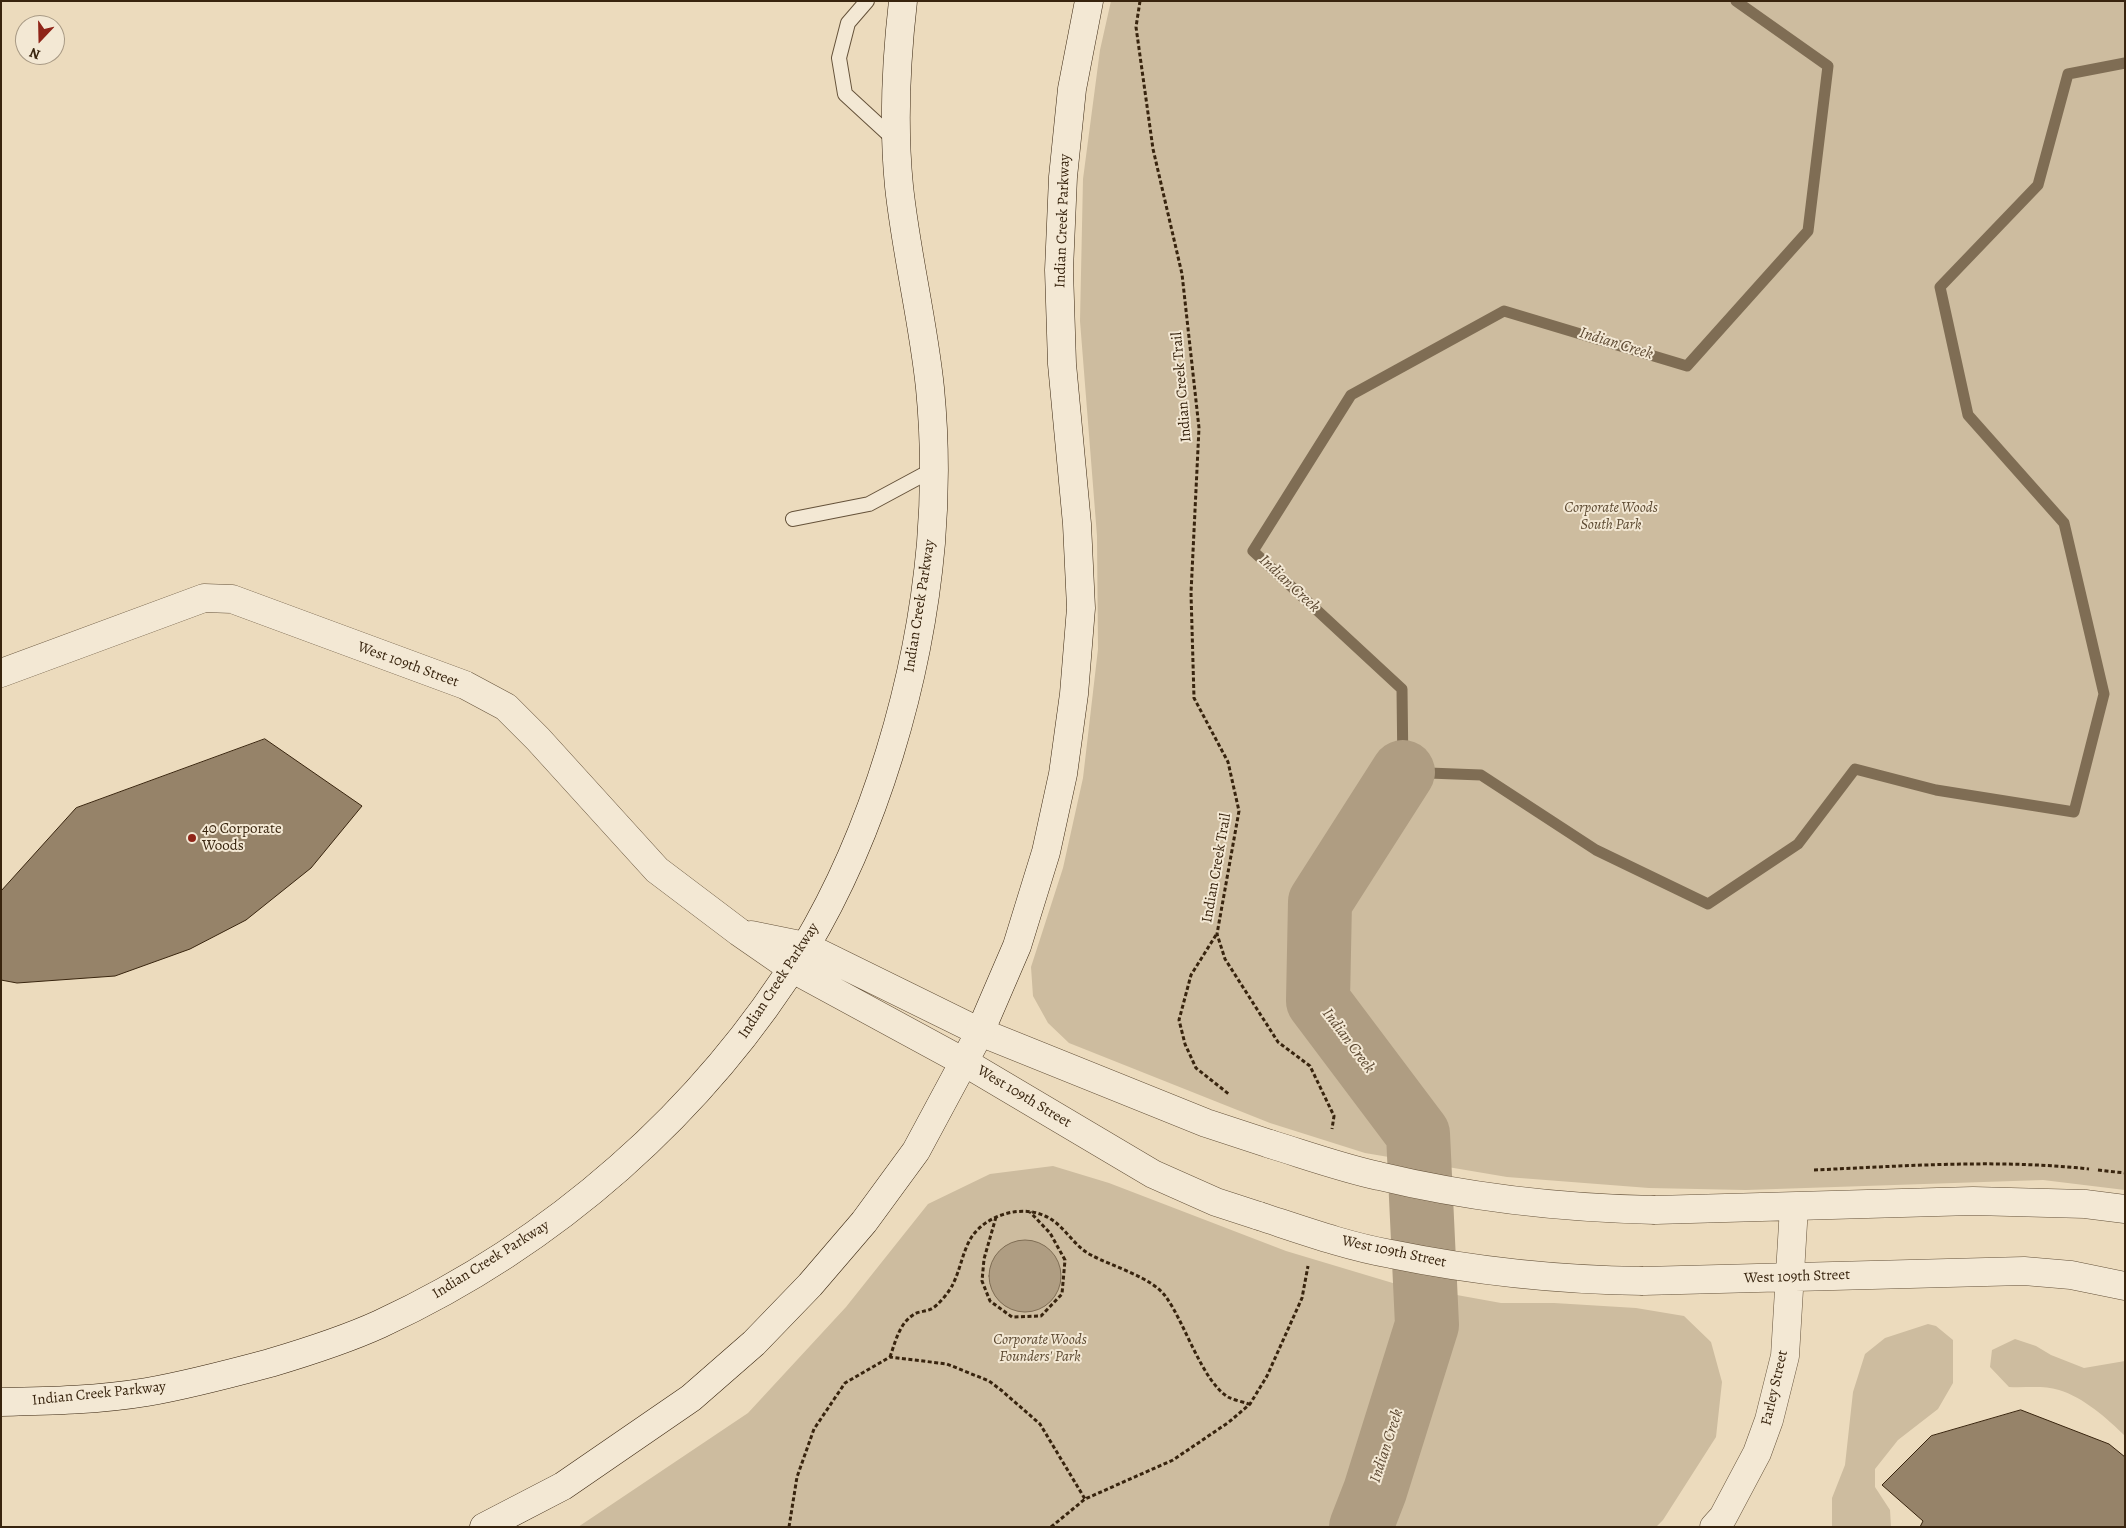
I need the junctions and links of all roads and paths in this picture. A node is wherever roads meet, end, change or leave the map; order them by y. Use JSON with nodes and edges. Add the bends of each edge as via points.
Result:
{"nodes":[{"id":1,"x":867,"y":1,"type":"edge"},
{"id":2,"x":903,"y":1,"type":"edge"},
{"id":3,"x":1089,"y":1,"type":"edge"},
{"id":4,"x":1140,"y":1,"type":"edge"},
{"id":5,"x":898,"y":142,"type":"junction"},
{"id":6,"x":934,"y":469,"type":"junction"},
{"id":7,"x":793,"y":519,"type":"dead end"},
{"id":8,"x":1,"y":673,"type":"edge"},
{"id":9,"x":1217,"y":934,"type":"junction"},
{"id":10,"x":798,"y":957,"type":"junction"},
{"id":11,"x":980,"y":1032,"type":"junction"},
{"id":12,"x":964,"y":1062,"type":"junction"},
{"id":13,"x":1234,"y":1099,"type":"dead end"},
{"id":14,"x":1331,"y":1135,"type":"dead end"},
{"id":15,"x":1794,"y":1207,"type":"junction"},
{"id":16,"x":2125,"y":1209,"type":"edge"},
{"id":17,"x":1030,"y":1212,"type":"junction"},
{"id":18,"x":996,"y":1216,"type":"junction"},
{"id":19,"x":1309,"y":1260,"type":"dead end"},
{"id":20,"x":1790,"y":1277,"type":"junction"},
{"id":21,"x":2125,"y":1286,"type":"edge"},
{"id":22,"x":890,"y":1357,"type":"junction"},
{"id":23,"x":1,"y":1402,"type":"edge"},
{"id":24,"x":1250,"y":1404,"type":"junction"},
{"id":25,"x":1085,"y":1499,"type":"junction"},
{"id":26,"x":484,"y":1527,"type":"edge"},
{"id":27,"x":789,"y":1527,"type":"edge"},
{"id":28,"x":1051,"y":1527,"type":"edge"},
{"id":29,"x":1714,"y":1527,"type":"edge"}],
"edges":[{"from":1,"to":5,"type":"lane","via":[[848,23],[839,58],[845,94]]},
{"from":2,"to":5,"type":"street","name":"Indian Creek Parkway","via":[[896,117]]},
{"from":3,"to":11,"type":"street","name":"Indian Creek Parkway","via":[[1072,88],[1063,177],[1059,270],[1062,364],[1077,524],[1081,608],[1074,694],[1046,852],[1017,946]]},
{"from":4,"to":9,"type":"path","name":"Indian Creek Trail","via":[[1136,27],[1150,130],[1182,274],[1199,428],[1191,594],[1194,698],[1228,762],[1239,811]]},
{"from":5,"to":6,"type":"street","name":"Indian Creek Parkway","via":[[899,187],[930,390]]},
{"from":6,"to":7,"type":"lane","via":[[869,504]]},
{"from":6,"to":10,"type":"street","name":"Indian Creek Parkway","via":[[931,543],[918,637],[898,728],[839,883]]},
{"from":8,"to":10,"type":"street","name":"West 109th Street","via":[[204,598],[232,599],[465,685],[506,707],[657,870],[739,932]]},
{"from":9,"to":13,"type":"path","via":[[1191,975],[1178,1020],[1196,1068]]},
{"from":9,"to":14,"type":"path","name":"Indian Creek Trail","via":[[1226,960],[1278,1042],[1310,1066],[1334,1116]]},
{"from":10,"to":11,"type":"street","name":"West 109th Street"},
{"from":10,"to":12,"type":"street","name":"West 109th Street"},
{"from":10,"to":23,"type":"street","name":"Indian Creek Parkway","via":[[737,1045],[680,1110],[606,1179],[530,1239],[457,1285],[377,1326],[301,1354],[221,1377],[144,1392],[58,1401]]},
{"from":11,"to":12,"type":"street","name":"Indian Creek Parkway"},
{"from":11,"to":15,"type":"street","name":"West 109th Street","bridge":true,"via":[[1206,1123],[1378,1176],[1432,1188],[1537,1204],[1655,1210]]},
{"from":12,"to":20,"type":"street","name":"West 109th Street","bridge":true,"via":[[1153,1174],[1216,1202],[1389,1254],[1593,1280]]},
{"from":12,"to":26,"type":"street","name":"Indian Creek Parkway","via":[[916,1151],[864,1222],[754,1343],[691,1398],[627,1443],[563,1486]]},
{"from":15,"to":16,"type":"street","name":"West 109th Street","via":[[2036,1201]]},
{"from":15,"to":20,"type":"street","name":"Farley Street"},
{"from":17,"to":18,"type":"path","via":[[1020,1210]]},
{"from":17,"to":18,"type":"path","via":[[1050,1232],[1065,1260],[1062,1294],[1041,1316],[1012,1316],[990,1301],[982,1281],[984,1259]]},
{"from":17,"to":24,"type":"path","via":[[1045,1216],[1085,1252],[1145,1280],[1165,1295],[1202,1366],[1216,1385],[1227,1397]]},
{"from":18,"to":22,"type":"path","via":[[974,1234],[953,1284],[932,1309],[913,1314],[898,1332]]},
{"from":19,"to":24,"type":"path","via":[[1302,1298],[1267,1376]]},
{"from":20,"to":21,"type":"street","name":"West 109th Street","via":[[2024,1271],[2071,1275]]},
{"from":20,"to":29,"type":"street","name":"Farley Street","via":[[1785,1356],[1769,1420],[1757,1453],[1723,1517]]},
{"from":22,"to":25,"type":"path","via":[[947,1364],[989,1381],[1040,1424]]},
{"from":22,"to":27,"type":"path","via":[[845,1383],[814,1429],[797,1478]]},
{"from":24,"to":25,"type":"path","via":[[1173,1460]]},
{"from":25,"to":28,"type":"path"}]}
